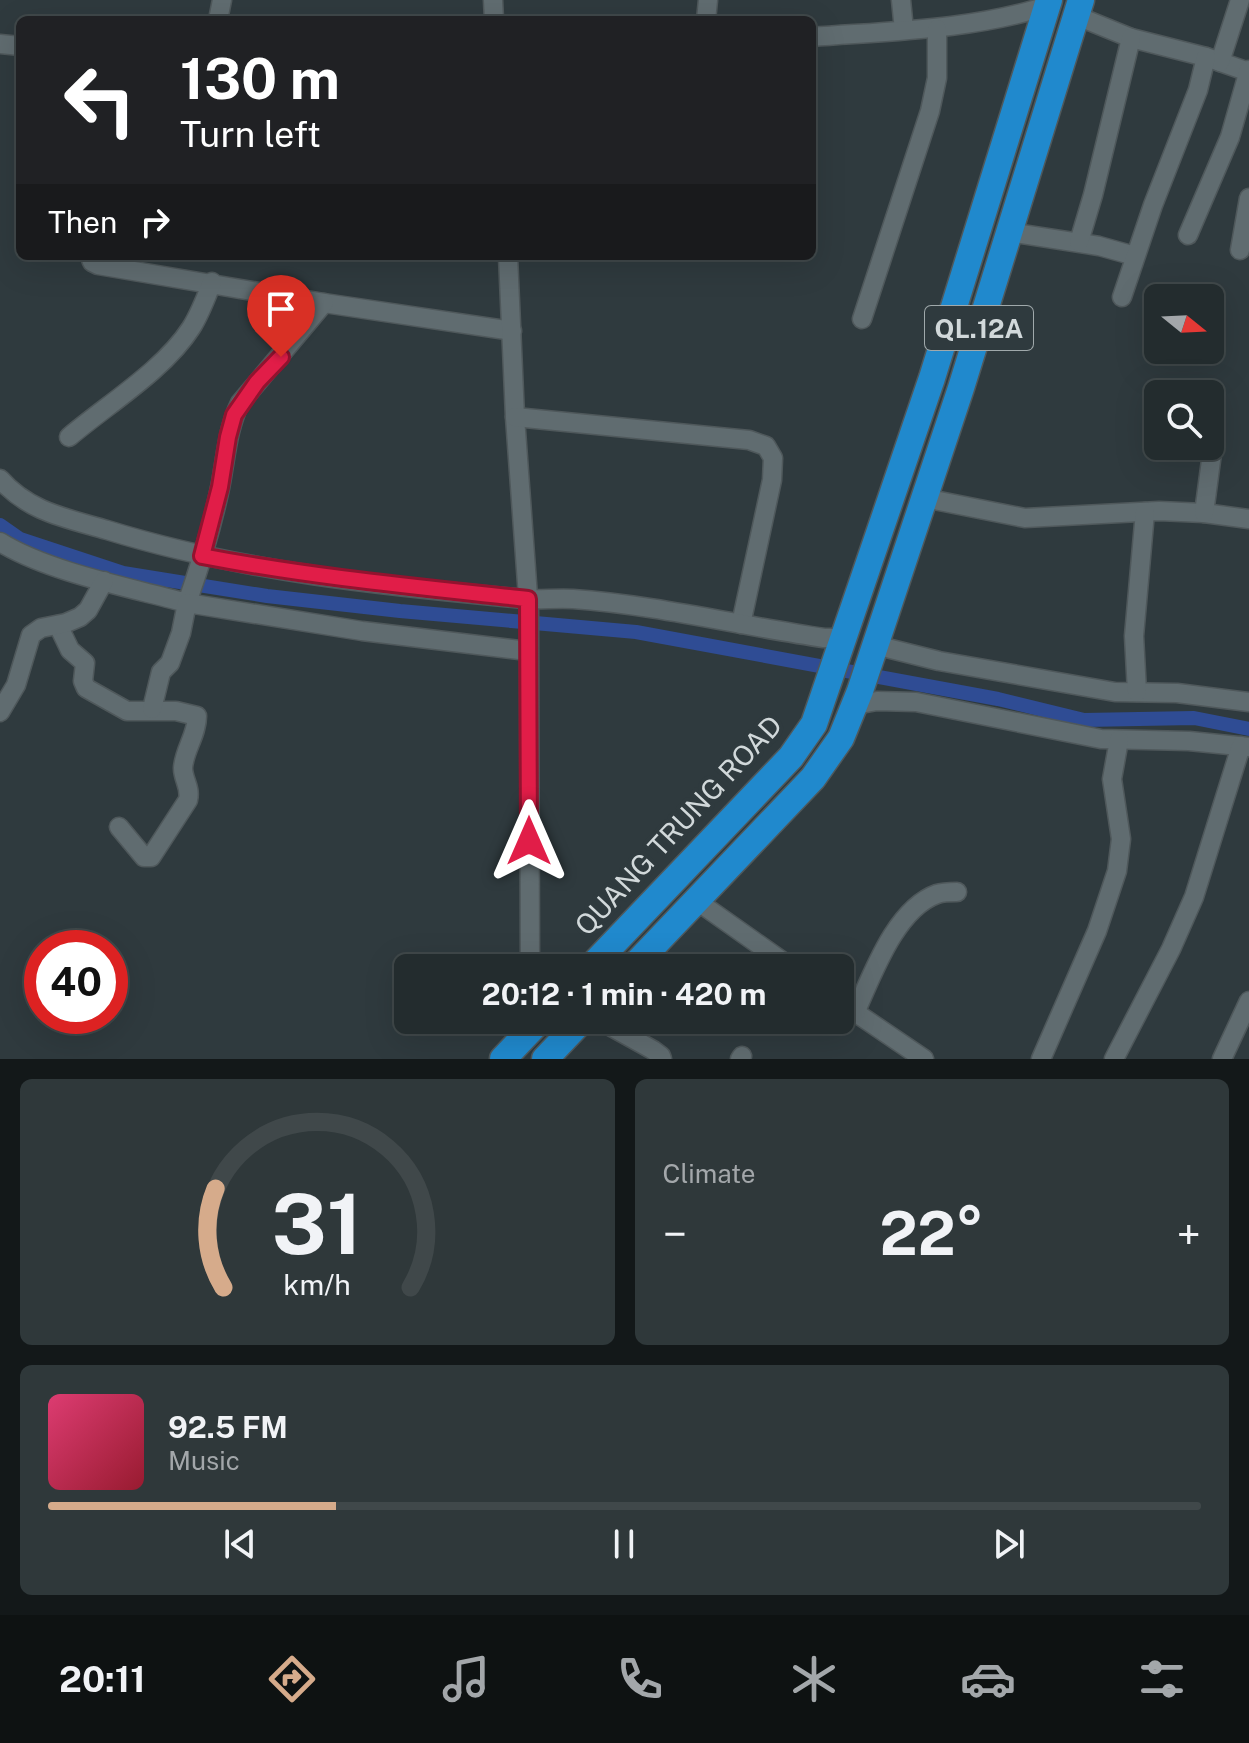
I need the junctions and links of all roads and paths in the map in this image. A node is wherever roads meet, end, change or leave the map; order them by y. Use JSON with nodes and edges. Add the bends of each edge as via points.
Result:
{"nodes":[{"id":1,"x":901,"y":0,"type":"edge"},
{"id":2,"x":1240,"y":0,"type":"edge"},
{"id":3,"x":1048,"y":3,"type":"edge"},
{"id":4,"x":1079,"y":8,"type":"edge"},
{"id":5,"x":937,"y":29,"type":"junction"},
{"id":6,"x":904,"y":30,"type":"junction"},
{"id":7,"x":816,"y":37,"type":"edge"},
{"id":8,"x":1131,"y":38,"type":"junction"},
{"id":9,"x":1213,"y":60,"type":"junction"},
{"id":10,"x":1249,"y":71,"type":"edge"},
{"id":11,"x":1249,"y":198,"type":"edge"},
{"id":12,"x":1009,"y":232,"type":"junction"},
{"id":13,"x":1188,"y":235,"type":"dead end"},
{"id":14,"x":1079,"y":242,"type":"junction"},
{"id":15,"x":1240,"y":250,"type":"dead end"},
{"id":16,"x":1135,"y":256,"type":"junction"},
{"id":17,"x":91,"y":260,"type":"edge"},
{"id":18,"x":508,"y":260,"type":"edge"},
{"id":19,"x":212,"y":282,"type":"junction"},
{"id":20,"x":1122,"y":297,"type":"dead end"},
{"id":21,"x":324,"y":303,"type":"junction"},
{"id":22,"x":862,"y":319,"type":"dead end"},
{"id":23,"x":512,"y":331,"type":"junction"},
{"id":24,"x":932,"y":378,"type":"junction"},
{"id":25,"x":961,"y":388,"type":"junction"},
{"id":26,"x":515,"y":417,"type":"junction"},
{"id":27,"x":69,"y":437,"type":"dead end"},
{"id":28,"x":1211,"y":460,"type":"edge"},
{"id":29,"x":0,"y":479,"type":"edge"},
{"id":30,"x":924,"y":498,"type":"junction"},
{"id":31,"x":1145,"y":512,"type":"junction"},
{"id":32,"x":1204,"y":513,"type":"junction"},
{"id":33,"x":1249,"y":519,"type":"edge"},
{"id":34,"x":0,"y":542,"type":"edge"},
{"id":35,"x":201,"y":558,"type":"junction"},
{"id":36,"x":104,"y":581,"type":"junction"},
{"id":37,"x":188,"y":601,"type":"junction"},
{"id":38,"x":528,"y":605,"type":"junction"},
{"id":39,"x":741,"y":624,"type":"junction"},
{"id":40,"x":58,"y":625,"type":"junction"},
{"id":41,"x":844,"y":641,"type":"junction"},
{"id":42,"x":528,"y":648,"type":"junction"},
{"id":43,"x":874,"y":650,"type":"junction"},
{"id":44,"x":1137,"y":692,"type":"junction"},
{"id":45,"x":857,"y":698,"type":"junction"},
{"id":46,"x":1249,"y":702,"type":"edge"},
{"id":47,"x":152,"y":709,"type":"junction"},
{"id":48,"x":0,"y":712,"type":"edge"},
{"id":49,"x":1119,"y":740,"type":"junction"},
{"id":50,"x":1245,"y":747,"type":"edge"},
{"id":51,"x":119,"y":827,"type":"dead end"},
{"id":52,"x":721,"y":832,"type":"junction"},
{"id":53,"x":742,"y":854,"type":"junction"},
{"id":54,"x":957,"y":892,"type":"dead end"},
{"id":55,"x":697,"y":901,"type":"junction"},
{"id":56,"x":530,"y":954,"type":"edge"},
{"id":57,"x":603,"y":954,"type":"edge"},
{"id":58,"x":646,"y":954,"type":"edge"},
{"id":59,"x":772,"y":954,"type":"edge"},
{"id":60,"x":854,"y":997,"type":"edge"},
{"id":61,"x":1249,"y":1001,"type":"edge"},
{"id":62,"x":854,"y":1013,"type":"edge"},
{"id":63,"x":525,"y":1034,"type":"edge"},
{"id":64,"x":542,"y":1034,"type":"edge"},
{"id":65,"x":571,"y":1034,"type":"edge"},
{"id":66,"x":624,"y":1034,"type":"edge"},
{"id":67,"x":554,"y":1056,"type":"edge"},
{"id":68,"x":503,"y":1059,"type":"edge"},
{"id":69,"x":662,"y":1059,"type":"edge"},
{"id":70,"x":924,"y":1059,"type":"edge"},
{"id":71,"x":1041,"y":1059,"type":"edge"},
{"id":72,"x":1114,"y":1059,"type":"edge"},
{"id":73,"x":1222,"y":1059,"type":"edge"}],
"edges":[{"from":1,"to":6,"type":"street"},
{"from":2,"to":9,"type":"street"},
{"from":3,"to":4,"type":"highway"},
{"from":3,"to":5,"type":"street"},
{"from":3,"to":24,"type":"highway","number":"QL.12A"},
{"from":4,"to":8,"type":"street"},
{"from":4,"to":12,"type":"highway","number":"QL.12A"},
{"from":5,"to":6,"type":"street"},
{"from":5,"to":22,"type":"street","via":[[937,78],[930,111]]},
{"from":6,"to":7,"type":"street"},
{"from":8,"to":9,"type":"street"},
{"from":8,"to":14,"type":"street"},
{"from":9,"to":10,"type":"street"},
{"from":9,"to":16,"type":"street"},
{"from":10,"to":13,"type":"street","via":[[1230,137]]},
{"from":11,"to":15,"type":"street"},
{"from":12,"to":14,"type":"street"},
{"from":12,"to":25,"type":"highway","number":"QL.12A"},
{"from":14,"to":16,"type":"street"},
{"from":16,"to":20,"type":"street"},
{"from":17,"to":19,"type":"street"},
{"from":18,"to":23,"type":"street"},
{"from":19,"to":21,"type":"street"},
{"from":19,"to":27,"type":"street","via":[[200,313],[165,359]]},
{"from":21,"to":23,"type":"street"},
{"from":21,"to":35,"type":"street","via":[[234,415]]},
{"from":23,"to":26,"type":"street"},
{"from":24,"to":25,"type":"highway"},
{"from":24,"to":41,"type":"highway","number":"QL.12A"},
{"from":25,"to":30,"type":"highway","number":"QL.12A"},
{"from":26,"to":38,"type":"street"},
{"from":26,"to":39,"type":"street","via":[[749,440],[772,451],[774,466]]},
{"from":28,"to":32,"type":"street"},
{"from":29,"to":35,"type":"street","via":[[34,507]]},
{"from":30,"to":31,"type":"street","via":[[1025,518]]},
{"from":30,"to":43,"type":"highway","number":"QL.12A"},
{"from":31,"to":32,"type":"street"},
{"from":31,"to":44,"type":"street","via":[[1134,636]]},
{"from":32,"to":33,"type":"street"},
{"from":34,"to":36,"type":"street"},
{"from":35,"to":37,"type":"street"},
{"from":35,"to":38,"type":"street"},
{"from":36,"to":37,"type":"street"},
{"from":36,"to":40,"type":"street","via":[[86,612]]},
{"from":37,"to":42,"type":"street","via":[[362,631]]},
{"from":37,"to":47,"type":"street"},
{"from":38,"to":39,"type":"street","via":[[573,599]]},
{"from":38,"to":42,"type":"street"},
{"from":39,"to":41,"type":"street"},
{"from":40,"to":47,"type":"street","via":[[70,650],[85,663],[86,688],[127,711]]},
{"from":40,"to":48,"type":"street","via":[[41,628],[29,638],[16,685]]},
{"from":41,"to":52,"type":"highway","name":"QUANG TRUNG ROAD","number":"QL.12A","via":[[814,724],[791,757]]},
{"from":42,"to":56,"type":"street"},
{"from":43,"to":44,"type":"street"},
{"from":43,"to":45,"type":"highway","number":"QL.12A"},
{"from":44,"to":46,"type":"street"},
{"from":45,"to":49,"type":"street","via":[[916,702]]},
{"from":45,"to":53,"type":"highway","number":"QL.12A","via":[[841,738],[813,778]]},
{"from":47,"to":51,"type":"street","via":[[197,716],[184,762],[188,800],[151,857],[144,857]]},
{"from":49,"to":50,"type":"street"},
{"from":49,"to":71,"type":"street","via":[[1112,779],[1121,839],[1117,871]]},
{"from":50,"to":72,"type":"street","via":[[1194,897]]},
{"from":52,"to":53,"type":"highway"},
{"from":52,"to":57,"type":"highway","name":"QUANG TRUNG ROAD","number":"QL.12A"},
{"from":53,"to":55,"type":"highway","number":"QL.12A"},
{"from":54,"to":60,"type":"street","via":[[938,894],[898,927]]},
{"from":55,"to":58,"type":"highway","number":"QL.12A"},
{"from":55,"to":59,"type":"street"},
{"from":61,"to":73,"type":"street"},
{"from":62,"to":70,"type":"street"},
{"from":63,"to":68,"type":"highway"},
{"from":64,"to":67,"type":"highway"},
{"from":65,"to":67,"type":"highway"},
{"from":66,"to":69,"type":"street"}]}
